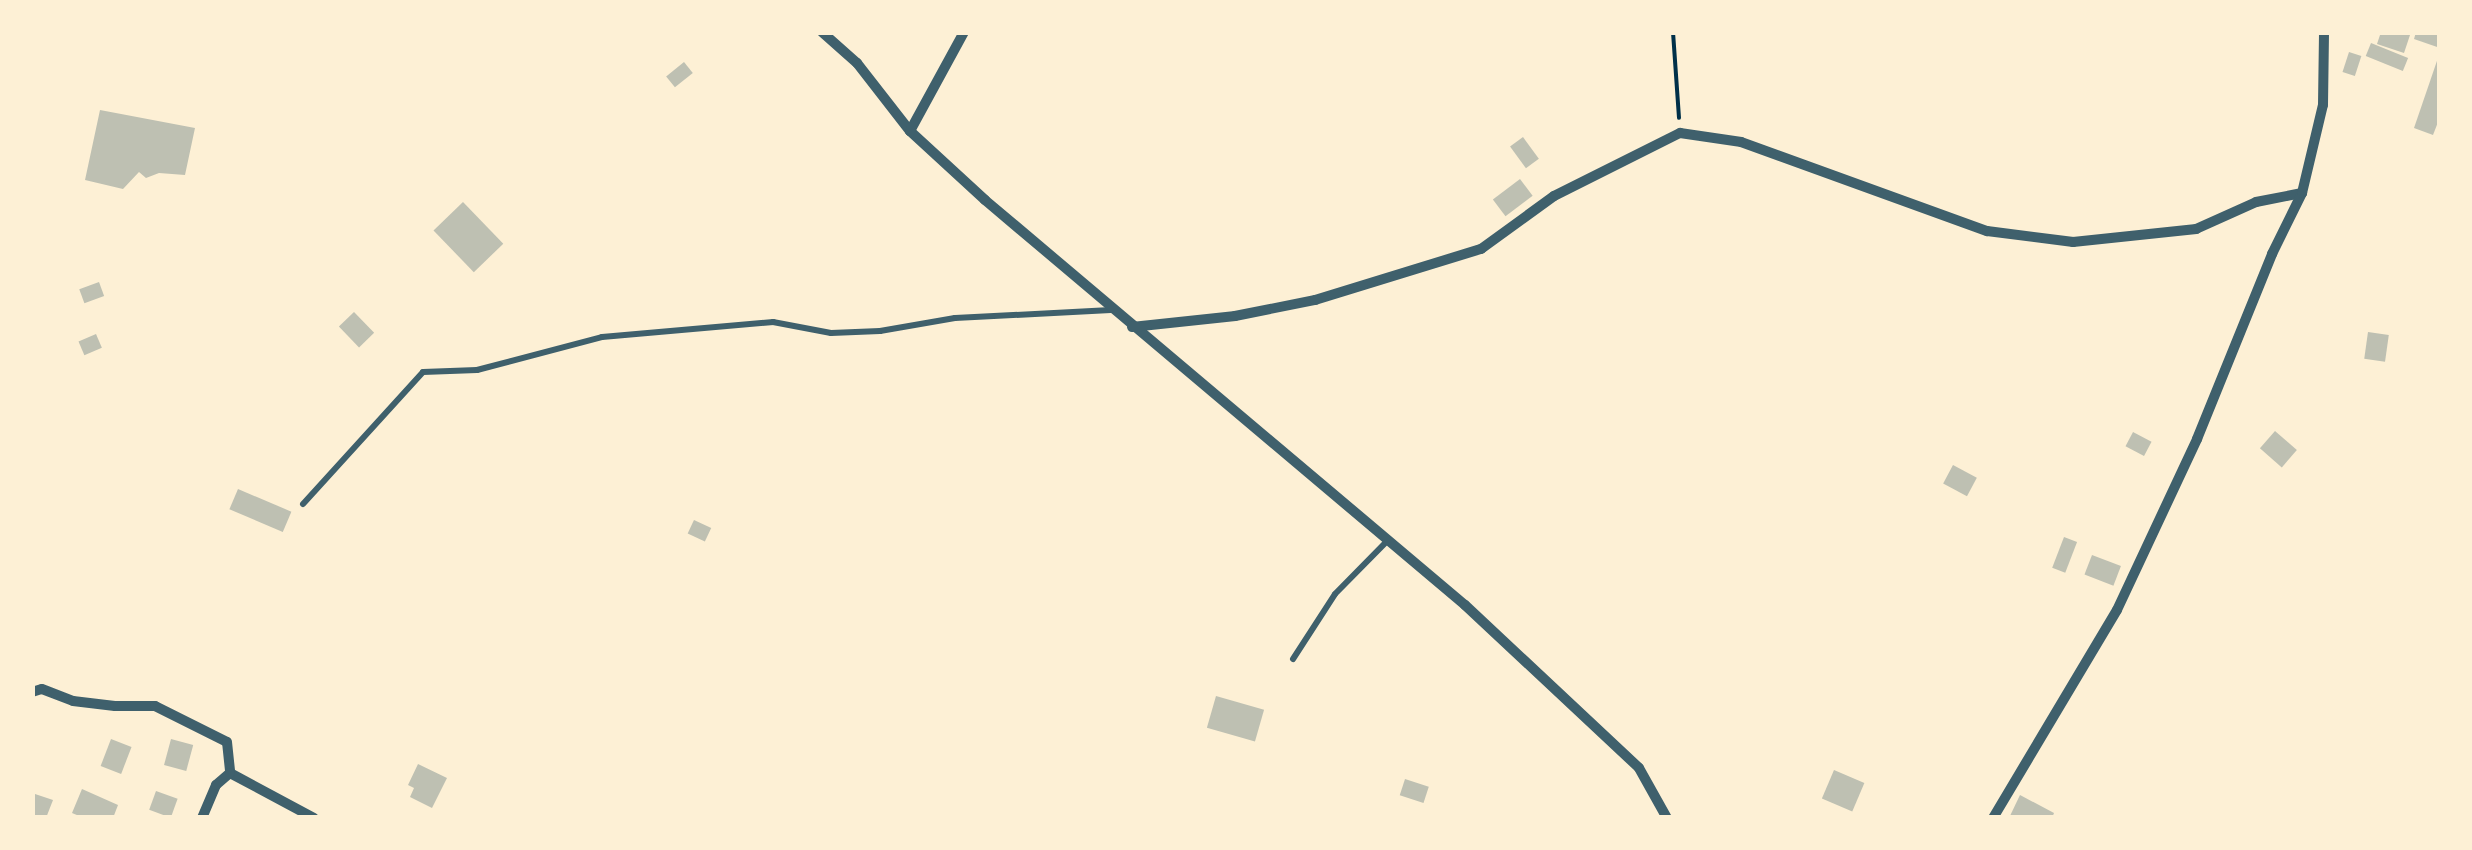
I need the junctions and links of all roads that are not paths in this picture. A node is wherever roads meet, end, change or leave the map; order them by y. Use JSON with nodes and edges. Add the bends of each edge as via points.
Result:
{"nodes":[{"id":1,"x":822,"y":32,"type":"edge"},
{"id":2,"x":964,"y":32,"type":"edge"},
{"id":3,"x":2324,"y":32,"type":"edge"},
{"id":4,"x":910,"y":131,"type":"junction"},
{"id":5,"x":2302,"y":193,"type":"junction"},
{"id":6,"x":1112,"y":310,"type":"junction"},
{"id":7,"x":1132,"y":327,"type":"junction"},
{"id":8,"x":303,"y":504,"type":"dead end"},
{"id":9,"x":1389,"y":539,"type":"junction"},
{"id":10,"x":1293,"y":659,"type":"dead end"},
{"id":11,"x":32,"y":692,"type":"edge"},
{"id":12,"x":230,"y":773,"type":"junction"},
{"id":13,"x":202,"y":818,"type":"edge"},
{"id":14,"x":314,"y":818,"type":"edge"},
{"id":15,"x":1667,"y":818,"type":"edge"},
{"id":16,"x":1992,"y":818,"type":"edge"}],
"edges":[{"from":1,"to":4,"type":"street","via":[[858,63]]},
{"from":2,"to":4,"type":"street"},
{"from":3,"to":5,"type":"street","via":[[2323,105]]},
{"from":4,"to":6,"type":"street"},
{"from":5,"to":7,"type":"street","via":[[2256,202],[2196,229],[2073,242],[1987,231],[1741,142],[1680,133],[1554,196],[1481,249],[1315,300]]},
{"from":5,"to":16,"type":"street","via":[[2117,610]]},
{"from":6,"to":7,"type":"street"},
{"from":6,"to":8,"type":"lane","via":[[955,318],[880,331],[832,333],[773,322],[621,335],[477,370],[423,372]]},
{"from":7,"to":9,"type":"street"},
{"from":9,"to":10,"type":"lane","via":[[1334,594]]},
{"from":9,"to":15,"type":"street","via":[[1639,768]]},
{"from":11,"to":12,"type":"street","via":[[155,706],[227,742]]},
{"from":12,"to":13,"type":"street","via":[[216,785]]},
{"from":12,"to":14,"type":"street"}]}
